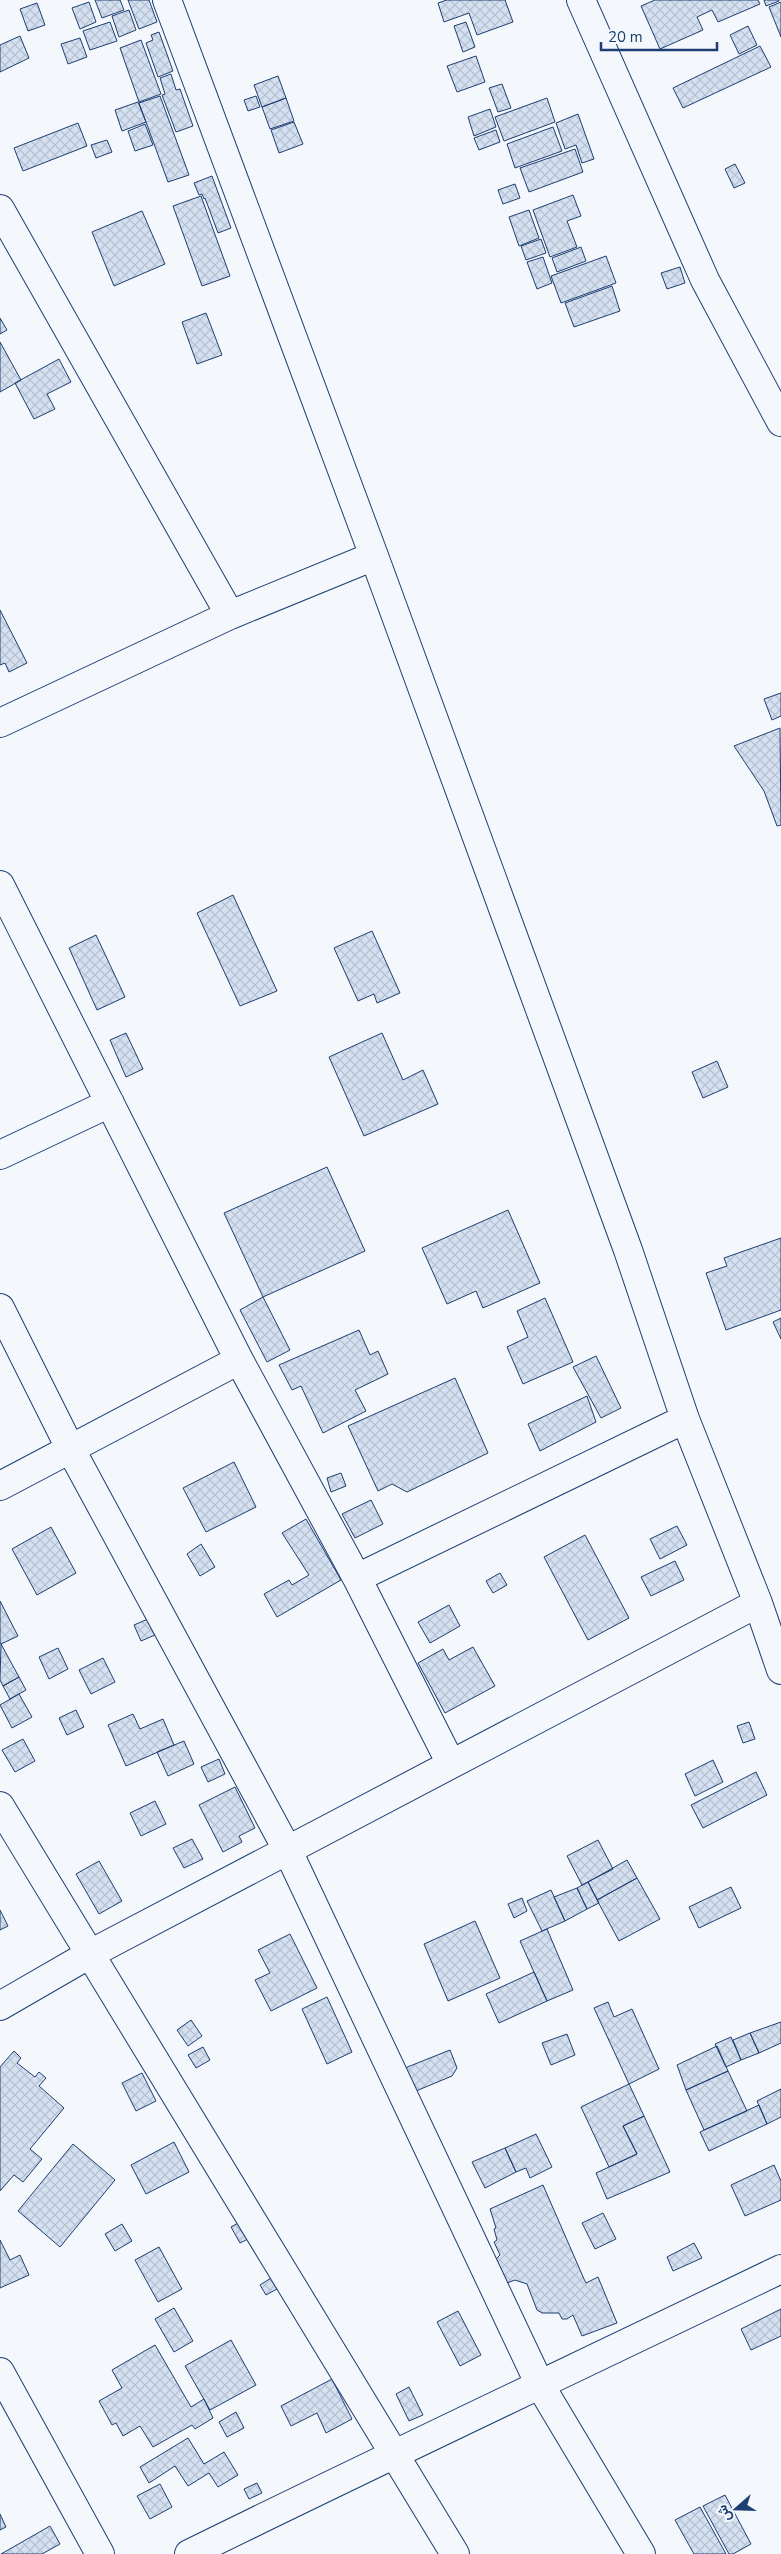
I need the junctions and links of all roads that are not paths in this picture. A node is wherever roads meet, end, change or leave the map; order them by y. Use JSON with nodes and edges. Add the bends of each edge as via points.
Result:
{"nodes":[{"id":1,"x":167,"y":0,"type":"edge"},
{"id":2,"x":581,"y":0,"type":"edge"},
{"id":3,"x":0,"y":209,"type":"edge"},
{"id":4,"x":781,"y":422,"type":"edge"},
{"id":5,"x":374,"y":556,"type":"junction"},
{"id":6,"x":230,"y":616,"type":"junction"},
{"id":7,"x":0,"y":723,"type":"edge"},
{"id":8,"x":0,"y":885,"type":"edge"},
{"id":9,"x":110,"y":1103,"type":"junction"},
{"id":10,"x":0,"y":1155,"type":"edge"},
{"id":11,"x":0,"y":1308,"type":"edge"},
{"id":12,"x":239,"y":1360,"type":"junction"},
{"id":13,"x":685,"y":1419,"type":"junction"},
{"id":14,"x":70,"y":1448,"type":"junction"},
{"id":15,"x":0,"y":1486,"type":"edge"},
{"id":16,"x":357,"y":1578,"type":"junction"},
{"id":17,"x":758,"y":1603,"type":"junction"},
{"id":18,"x":781,"y":1670,"type":"edge"},
{"id":19,"x":451,"y":1764,"type":"junction"},
{"id":20,"x":0,"y":1806,"type":"edge"},
{"id":21,"x":288,"y":1851,"type":"junction"},
{"id":22,"x":90,"y":1954,"type":"junction"},
{"id":23,"x":0,"y":2006,"type":"edge"},
{"id":24,"x":781,"y":2269,"type":"edge"},
{"id":25,"x":0,"y":2372,"type":"edge"},
{"id":26,"x":540,"y":2386,"type":"junction"},
{"id":27,"x":394,"y":2453,"type":"junction"},
{"id":28,"x":100,"y":2554,"type":"edge"},
{"id":29,"x":190,"y":2554,"type":"edge"},
{"id":30,"x":456,"y":2554,"type":"edge"},
{"id":31,"x":641,"y":2554,"type":"edge"}],
"edges":[{"from":1,"to":5,"type":"street"},
{"from":2,"to":4,"type":"street","via":[[706,280]]},
{"from":3,"to":6,"type":"street"},
{"from":5,"to":6,"type":"street"},
{"from":5,"to":13,"type":"street","via":[[628,1250]]},
{"from":6,"to":7,"type":"street"},
{"from":8,"to":9,"type":"street"},
{"from":9,"to":10,"type":"street"},
{"from":9,"to":12,"type":"street"},
{"from":11,"to":14,"type":"street"},
{"from":12,"to":14,"type":"street"},
{"from":12,"to":16,"type":"street"},
{"from":13,"to":16,"type":"street"},
{"from":13,"to":17,"type":"street"},
{"from":14,"to":15,"type":"street"},
{"from":14,"to":21,"type":"street"},
{"from":16,"to":19,"type":"street"},
{"from":17,"to":18,"type":"street"},
{"from":17,"to":19,"type":"street"},
{"from":19,"to":21,"type":"street"},
{"from":20,"to":22,"type":"street"},
{"from":21,"to":22,"type":"street"},
{"from":21,"to":26,"type":"street"},
{"from":22,"to":23,"type":"street"},
{"from":22,"to":27,"type":"street"},
{"from":24,"to":26,"type":"street"},
{"from":25,"to":28,"type":"street"},
{"from":26,"to":27,"type":"street"},
{"from":26,"to":31,"type":"street"},
{"from":27,"to":29,"type":"street"},
{"from":27,"to":30,"type":"street"}]}
